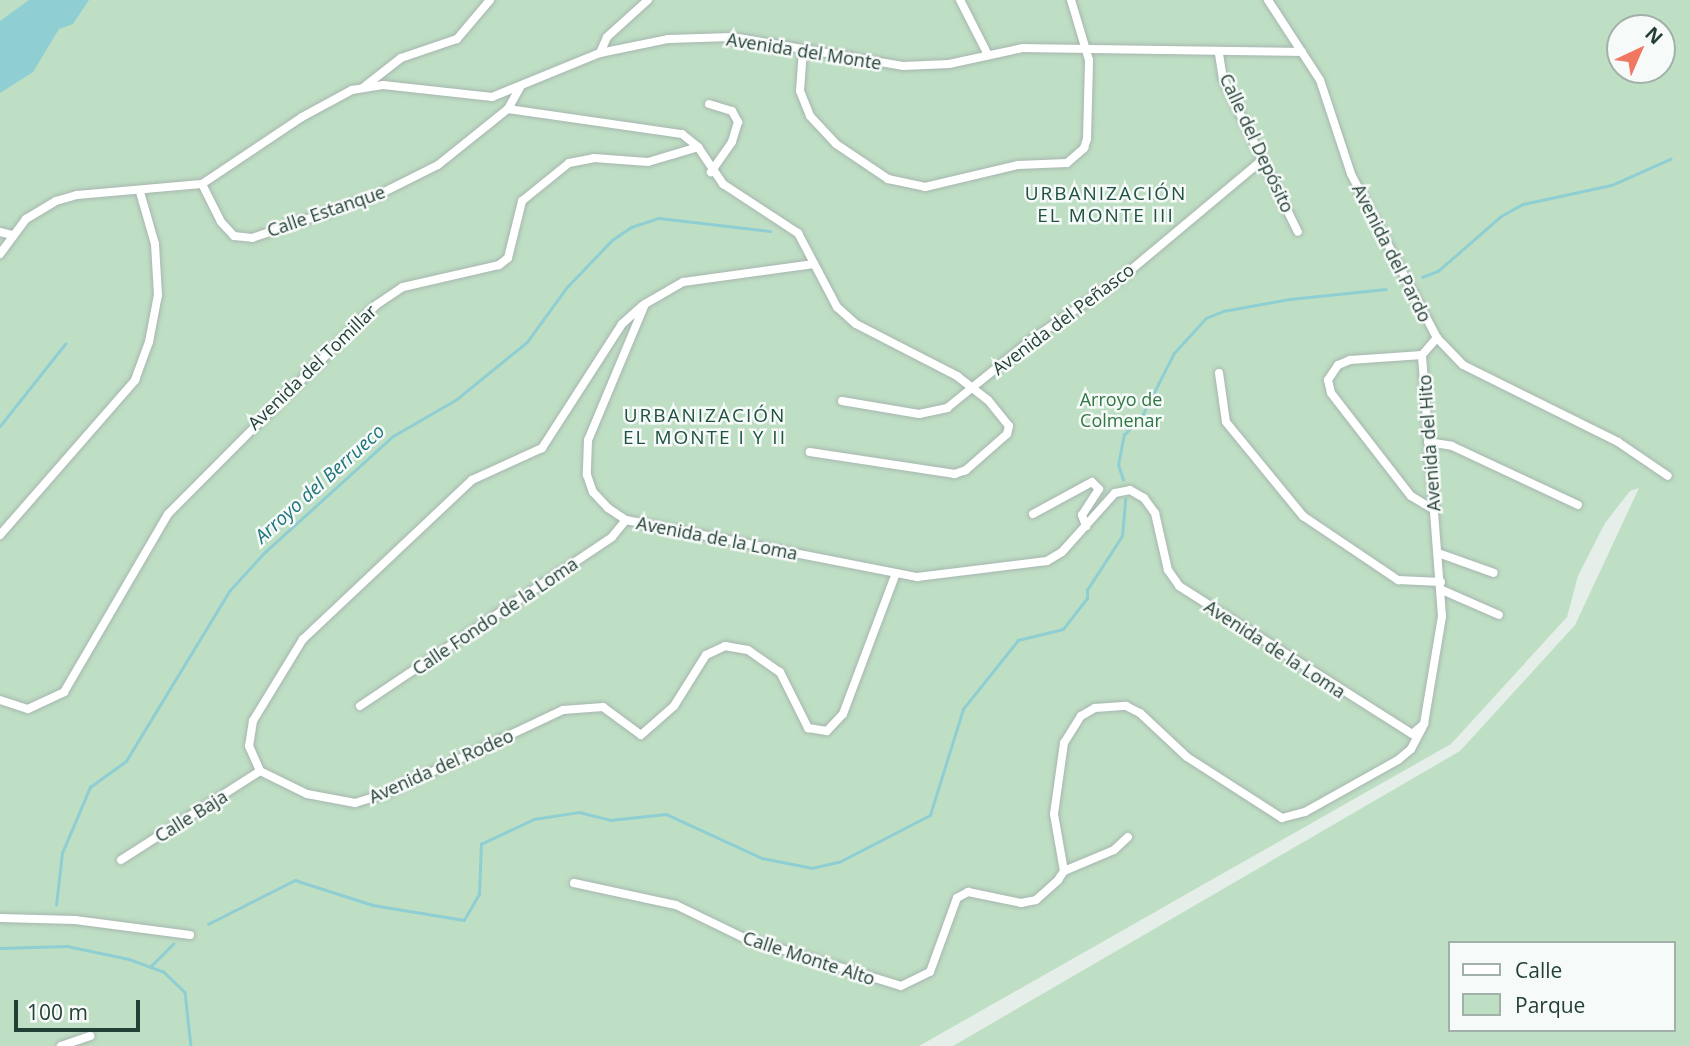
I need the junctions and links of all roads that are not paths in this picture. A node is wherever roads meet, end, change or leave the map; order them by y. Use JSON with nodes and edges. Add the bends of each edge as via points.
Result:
{"nodes":[{"id":1,"x":490,"y":0,"type":"edge"},
{"id":2,"x":648,"y":0,"type":"edge"},
{"id":3,"x":960,"y":0,"type":"edge"},
{"id":4,"x":1071,"y":0,"type":"edge"},
{"id":5,"x":1268,"y":0,"type":"edge"},
{"id":6,"x":803,"y":50,"type":"junction"},
{"id":7,"x":1085,"y":50,"type":"junction"},
{"id":8,"x":1302,"y":52,"type":"junction"},
{"id":9,"x":600,"y":53,"type":"junction"},
{"id":10,"x":1219,"y":54,"type":"junction"},
{"id":11,"x":988,"y":55,"type":"junction"},
{"id":12,"x":380,"y":72,"type":"junction"},
{"id":13,"x":383,"y":85,"type":"junction"},
{"id":14,"x":521,"y":86,"type":"junction"},
{"id":15,"x":364,"y":87,"type":"junction"},
{"id":16,"x":501,"y":94,"type":"junction"},
{"id":17,"x":485,"y":98,"type":"junction"},
{"id":18,"x":513,"y":99,"type":"junction"},
{"id":19,"x":709,"y":104,"type":"dead end"},
{"id":20,"x":519,"y":108,"type":"junction"},
{"id":21,"x":498,"y":109,"type":"junction"},
{"id":22,"x":508,"y":109,"type":"junction"},
{"id":23,"x":698,"y":147,"type":"junction"},
{"id":24,"x":1261,"y":161,"type":"junction"},
{"id":25,"x":711,"y":172,"type":"junction"},
{"id":26,"x":202,"y":184,"type":"junction"},
{"id":27,"x":140,"y":192,"type":"junction"},
{"id":28,"x":0,"y":232,"type":"edge"},
{"id":29,"x":1298,"y":232,"type":"dead end"},
{"id":30,"x":12,"y":235,"type":"junction"},
{"id":31,"x":0,"y":254,"type":"edge"},
{"id":32,"x":814,"y":264,"type":"junction"},
{"id":33,"x":645,"y":304,"type":"junction"},
{"id":34,"x":632,"y":330,"type":"junction"},
{"id":35,"x":616,"y":334,"type":"junction"},
{"id":36,"x":1437,"y":338,"type":"junction"},
{"id":37,"x":1422,"y":355,"type":"junction"},
{"id":38,"x":1219,"y":373,"type":"dead end"},
{"id":39,"x":973,"y":388,"type":"junction"},
{"id":40,"x":842,"y":401,"type":"dead end"},
{"id":41,"x":1428,"y":442,"type":"junction"},
{"id":42,"x":810,"y":452,"type":"dead end"},
{"id":43,"x":1668,"y":476,"type":"dead end"},
{"id":44,"x":1578,"y":505,"type":"dead end"},
{"id":45,"x":1433,"y":509,"type":"junction"},
{"id":46,"x":1033,"y":514,"type":"dead end"},
{"id":47,"x":626,"y":520,"type":"junction"},
{"id":48,"x":1086,"y":526,"type":"junction"},
{"id":49,"x":0,"y":535,"type":"edge"},
{"id":50,"x":1438,"y":553,"type":"junction"},
{"id":51,"x":1494,"y":573,"type":"dead end"},
{"id":52,"x":895,"y":576,"type":"junction"},
{"id":53,"x":1441,"y":586,"type":"junction"},
{"id":54,"x":1499,"y":615,"type":"dead end"},
{"id":55,"x":0,"y":700,"type":"edge"},
{"id":56,"x":360,"y":706,"type":"dead end"},
{"id":57,"x":1424,"y":724,"type":"junction"},
{"id":58,"x":1408,"y":733,"type":"junction"},
{"id":59,"x":1413,"y":746,"type":"junction"},
{"id":60,"x":260,"y":771,"type":"junction"},
{"id":61,"x":1128,"y":837,"type":"dead end"},
{"id":62,"x":121,"y":860,"type":"dead end"},
{"id":63,"x":1064,"y":871,"type":"junction"},
{"id":64,"x":574,"y":883,"type":"dead end"},
{"id":65,"x":0,"y":918,"type":"edge"},
{"id":66,"x":190,"y":935,"type":"dead end"},
{"id":67,"x":90,"y":1036,"type":"dead end"},
{"id":68,"x":61,"y":1046,"type":"edge"}],
"edges":[{"from":1,"to":12,"type":"street","via":[[457,39],[401,58]]},
{"from":2,"to":9,"type":"street","via":[[607,37]]},
{"from":3,"to":11,"type":"street"},
{"from":4,"to":7,"type":"street"},
{"from":5,"to":8,"type":"street","name":"Avenida del Pardo"},
{"from":6,"to":7,"type":"street","via":[[803,104],[822,129],[853,158],[888,179],[925,187],[1018,165],[1067,163],[1076,158],[1087,139]]},
{"from":6,"to":9,"type":"street","name":"Avenida del Monte","via":[[701,36]]},
{"from":6,"to":11,"type":"street","name":"Avenida del Monte","via":[[903,66],[949,64]]},
{"from":7,"to":10,"type":"street","name":"Avenida del Monte"},
{"from":7,"to":11,"type":"street","name":"Avenida del Monte","via":[[1023,48]]},
{"from":8,"to":10,"type":"street","name":"Avenida del Monte"},
{"from":8,"to":36,"type":"street","name":"Avenida del Pardo","via":[[1321,83],[1359,190]]},
{"from":9,"to":14,"type":"street","name":"Avenida del Monte"},
{"from":10,"to":24,"type":"street","name":"Calle del Depósito","via":[[1223,79]]},
{"from":12,"to":13,"type":"street"},
{"from":12,"to":15,"type":"street"},
{"from":13,"to":15,"type":"street","name":"Avenida del Monte"},
{"from":13,"to":17,"type":"street","name":"Avenida del Monte"},
{"from":14,"to":16,"type":"street","name":"Avenida del Monte"},
{"from":14,"to":18,"type":"street"},
{"from":15,"to":26,"type":"street","name":"Avenida del Monte","via":[[302,117]]},
{"from":16,"to":17,"type":"street","name":"Avenida del Monte"},
{"from":16,"to":18,"type":"street"},
{"from":16,"to":21,"type":"street"},
{"from":17,"to":21,"type":"street","name":"Avenida del Monte"},
{"from":18,"to":20,"type":"street"},
{"from":18,"to":22,"type":"street"},
{"from":19,"to":25,"type":"street","via":[[732,111],[738,121],[732,142]]},
{"from":20,"to":22,"type":"street","name":"Calle Estanque"},
{"from":20,"to":23,"type":"street","name":"Calle Estanque","via":[[682,134]]},
{"from":21,"to":22,"type":"street","name":"Calle Estanque"},
{"from":21,"to":26,"type":"street","name":"Calle Estanque","via":[[438,166],[378,195],[252,238],[234,236],[220,222]]},
{"from":23,"to":25,"type":"street"},
{"from":23,"to":55,"type":"street","name":"Avenida del Tomillar","via":[[648,162],[594,158],[569,163],[522,201],[508,258],[499,265],[403,287],[376,305],[167,514],[64,692],[28,709]]},
{"from":24,"to":29,"type":"street","name":"Calle del Depósito"},
{"from":24,"to":39,"type":"street","name":"Avenida del Peñasco","via":[[1120,279],[1031,340]]},
{"from":25,"to":32,"type":"street","via":[[798,233]]},
{"from":26,"to":27,"type":"street","name":"Avenida del Monte"},
{"from":27,"to":30,"type":"street","name":"Avenida del Monte","via":[[77,195],[56,201],[34,213]]},
{"from":27,"to":49,"type":"street","via":[[155,244],[158,295],[135,380]]},
{"from":28,"to":30,"type":"street"},
{"from":30,"to":31,"type":"street","name":"Avenida del Monte"},
{"from":32,"to":33,"type":"street","via":[[683,282]]},
{"from":32,"to":39,"type":"street","via":[[836,307],[856,324]]},
{"from":33,"to":34,"type":"street","name":"Avenida de la Loma"},
{"from":33,"to":35,"type":"street"},
{"from":34,"to":35,"type":"street"},
{"from":34,"to":47,"type":"street","name":"Avenida de la Loma","via":[[596,415],[586,458],[593,492]]},
{"from":35,"to":60,"type":"street","via":[[542,448],[472,480],[303,639],[253,721],[250,746]]},
{"from":36,"to":37,"type":"street","name":"Avenida del Hito"},
{"from":36,"to":43,"type":"street","name":"Avenida del Pardo","via":[[1463,365],[1618,442]]},
{"from":37,"to":41,"type":"street","name":"Avenida del Hito"},
{"from":37,"to":45,"type":"street","via":[[1350,360],[1338,365],[1328,380],[1331,393],[1411,496]]},
{"from":38,"to":53,"type":"street","via":[[1226,422],[1303,516],[1391,576]]},
{"from":39,"to":40,"type":"street","name":"Avenida del Peñasco","via":[[936,412],[896,412]]},
{"from":39,"to":42,"type":"street","via":[[1001,413],[1009,430],[967,471],[955,474]]},
{"from":41,"to":44,"type":"street","via":[[1452,446]]},
{"from":41,"to":45,"type":"street","name":"Avenida del Hito"},
{"from":45,"to":50,"type":"street","name":"Avenida del Hito"},
{"from":46,"to":48,"type":"street","via":[[1092,482],[1099,489],[1082,515]]},
{"from":47,"to":52,"type":"street","name":"Avenida de la Loma"},
{"from":47,"to":56,"type":"street","name":"Calle Fondo de la Loma","via":[[611,537]]},
{"from":48,"to":52,"type":"street","name":"Avenida de la Loma","via":[[1047,561]]},
{"from":48,"to":58,"type":"street","name":"Avenida de la Loma","via":[[1115,494],[1136,493],[1155,513],[1168,570],[1180,586]]},
{"from":50,"to":51,"type":"street"},
{"from":50,"to":53,"type":"street","name":"Avenida del Hito"},
{"from":52,"to":60,"type":"street","name":"Avenida del Rodeo","via":[[843,714],[827,731],[808,728],[780,672],[748,650],[724,646],[706,655],[674,706],[641,735],[603,707],[563,710],[355,803],[307,794]]},
{"from":53,"to":54,"type":"street"},
{"from":53,"to":57,"type":"street","name":"Avenida del Hito","via":[[1442,616]]},
{"from":57,"to":58,"type":"street"},
{"from":57,"to":59,"type":"street"},
{"from":58,"to":59,"type":"street"},
{"from":59,"to":63,"type":"street","via":[[1305,812],[1282,818],[1187,757],[1140,713],[1126,706],[1095,708],[1081,716],[1064,743],[1054,814]]},
{"from":60,"to":62,"type":"street","name":"Calle Baja"},
{"from":61,"to":63,"type":"street","name":"Calle Monte Alto","via":[[1114,850]]},
{"from":63,"to":64,"type":"street","name":"Calle Monte Alto","via":[[1048,894],[1036,900],[1021,903],[968,892],[957,898],[930,972],[901,986],[742,937],[676,905]]},
{"from":65,"to":66,"type":"street","via":[[75,920]]},
{"from":67,"to":68,"type":"street"}]}
